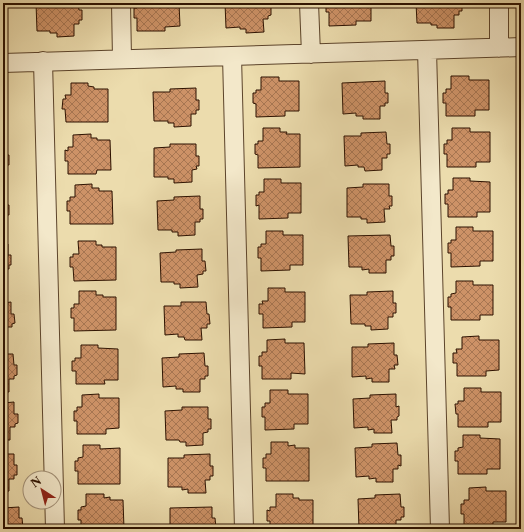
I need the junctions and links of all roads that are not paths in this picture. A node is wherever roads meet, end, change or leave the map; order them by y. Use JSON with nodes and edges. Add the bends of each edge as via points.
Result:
{"nodes":[{"id":1,"x":121,"y":3,"type":"edge"},
{"id":2,"x":309,"y":3,"type":"edge"},
{"id":3,"x":499,"y":3,"type":"edge"},
{"id":4,"x":521,"y":47,"type":"edge"},
{"id":5,"x":499,"y":48,"type":"junction"},
{"id":6,"x":427,"y":50,"type":"junction"},
{"id":7,"x":311,"y":54,"type":"junction"},
{"id":8,"x":232,"y":56,"type":"junction"},
{"id":9,"x":122,"y":59,"type":"junction"},
{"id":10,"x":43,"y":62,"type":"junction"},
{"id":11,"x":3,"y":63,"type":"edge"},
{"id":12,"x":56,"y":529,"type":"edge"},
{"id":13,"x":244,"y":529,"type":"edge"},
{"id":14,"x":440,"y":529,"type":"edge"}],
"edges":[{"from":1,"to":9,"type":"street"},
{"from":2,"to":7,"type":"street"},
{"from":3,"to":5,"type":"street"},
{"from":4,"to":5,"type":"street"},
{"from":5,"to":6,"type":"street"},
{"from":6,"to":7,"type":"street"},
{"from":6,"to":14,"type":"street"},
{"from":7,"to":8,"type":"street"},
{"from":8,"to":9,"type":"street"},
{"from":8,"to":13,"type":"street"},
{"from":9,"to":10,"type":"street"},
{"from":10,"to":11,"type":"street"},
{"from":10,"to":12,"type":"street"}]}
